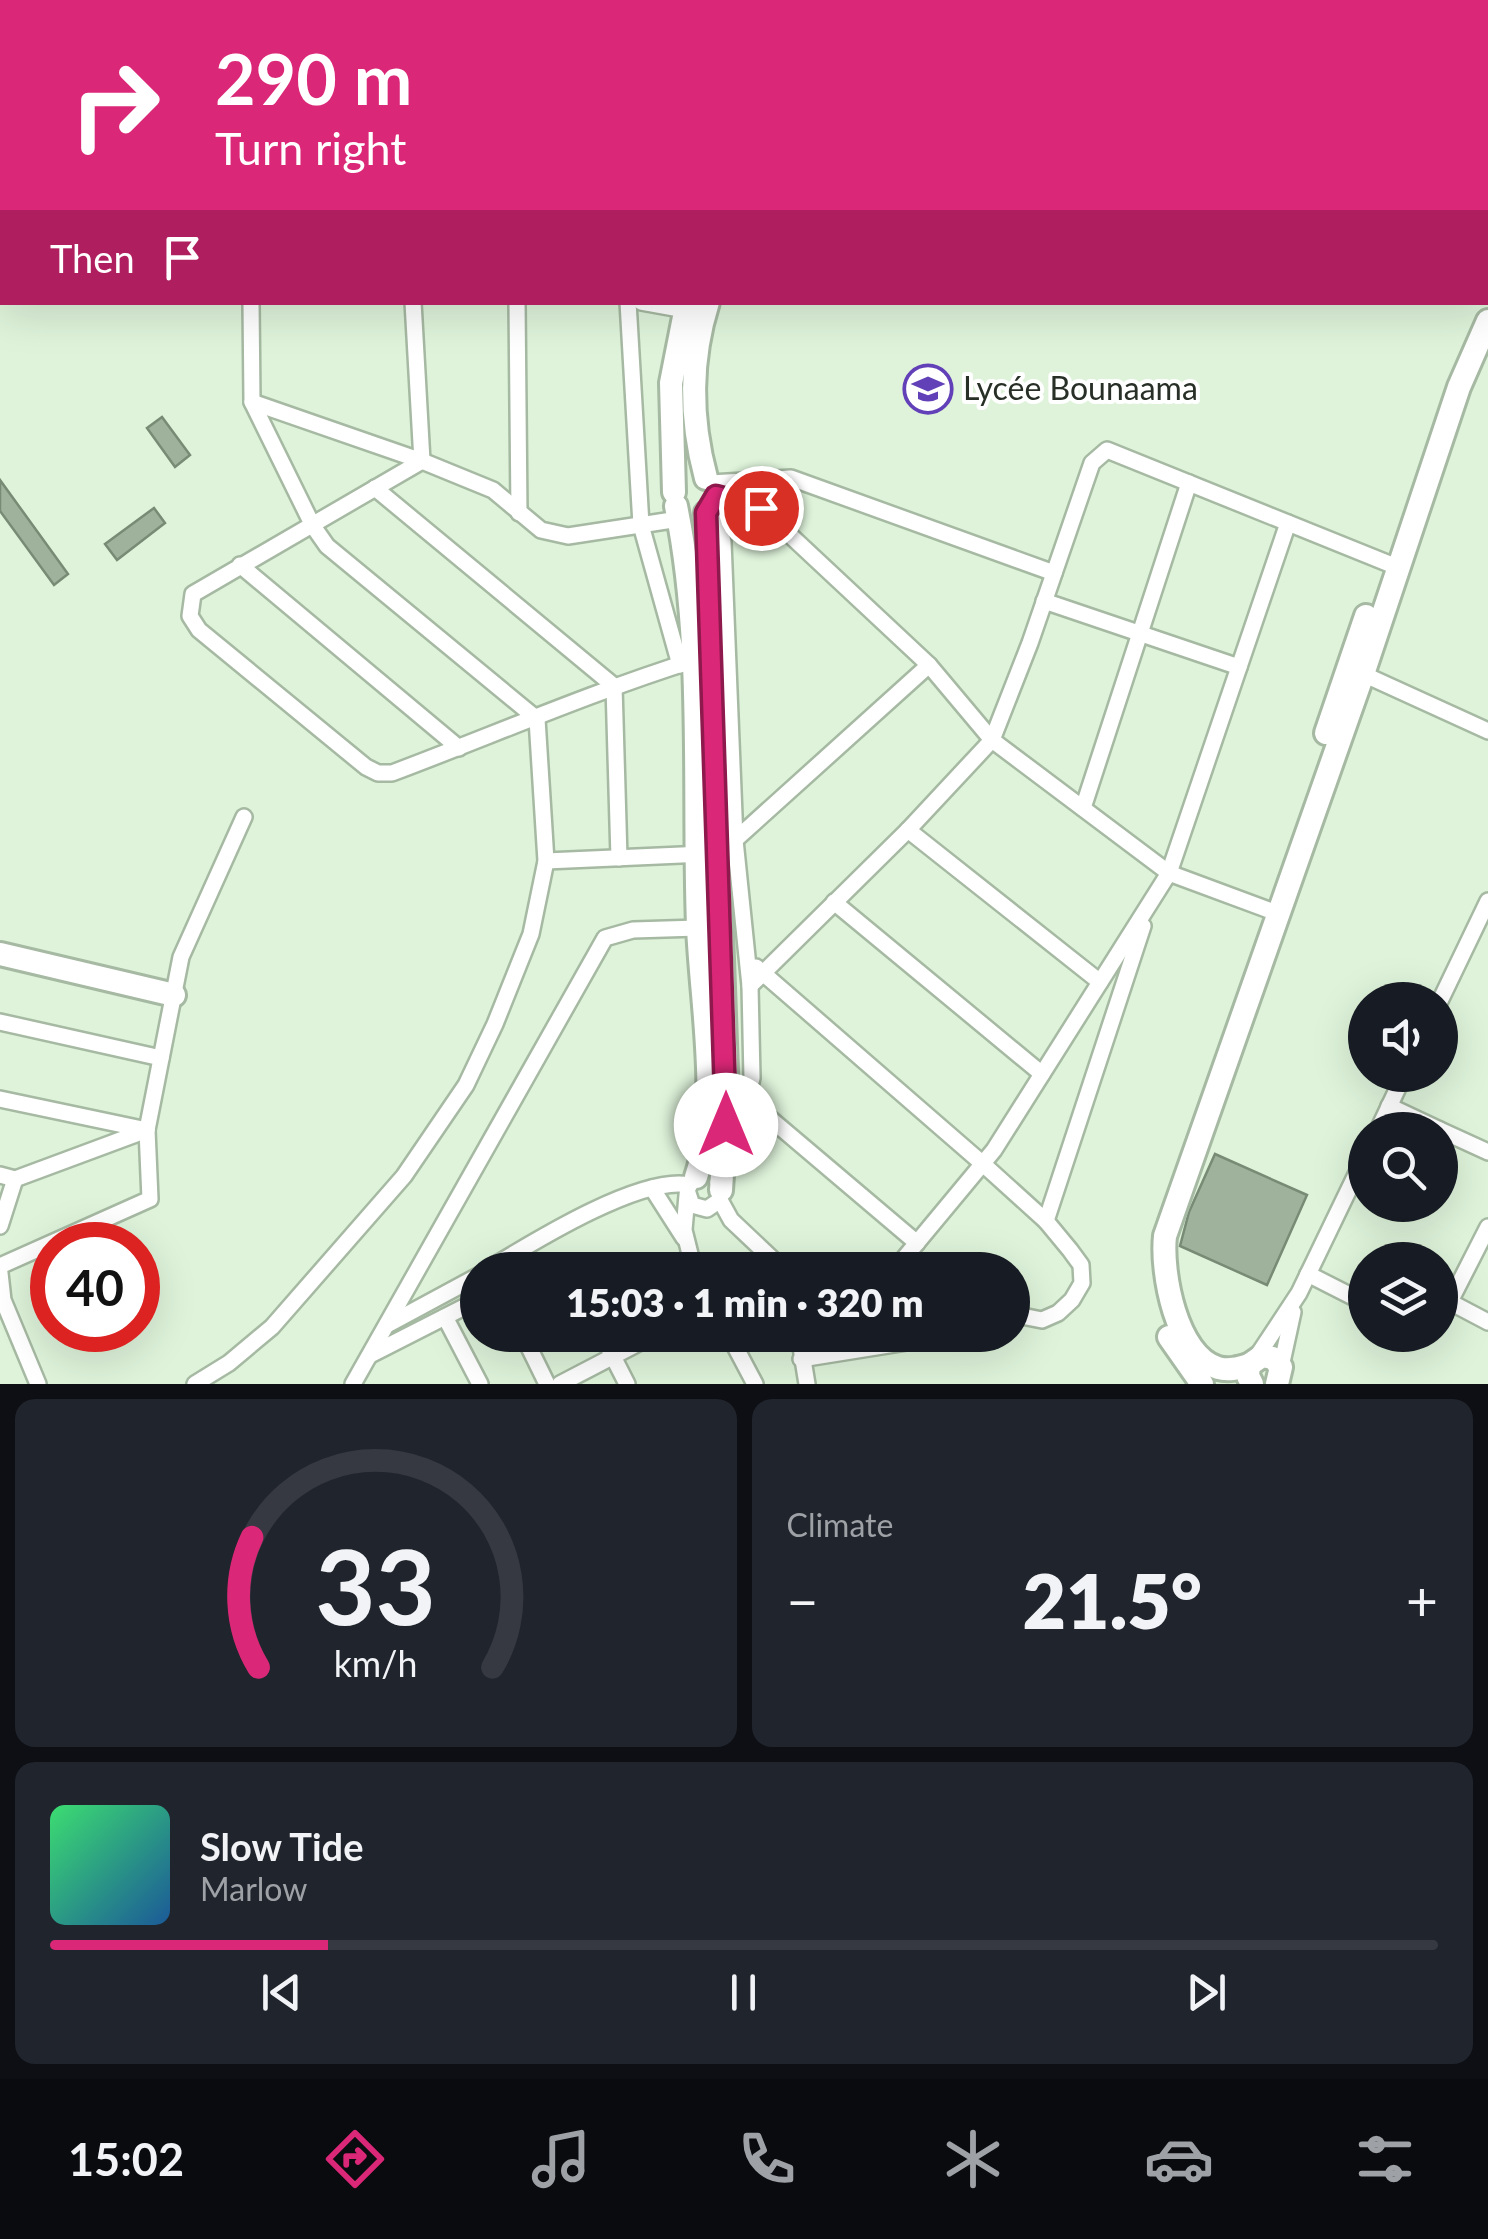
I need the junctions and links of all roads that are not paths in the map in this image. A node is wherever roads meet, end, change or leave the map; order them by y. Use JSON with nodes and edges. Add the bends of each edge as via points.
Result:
{"nodes":[{"id":1,"x":252,"y":305,"type":"edge"},
{"id":2,"x":413,"y":305,"type":"edge"},
{"id":3,"x":517,"y":305,"type":"edge"},
{"id":4,"x":628,"y":305,"type":"edge"},
{"id":5,"x":1477,"y":305,"type":"edge"},
{"id":6,"x":696,"y":307,"type":"edge"},
{"id":7,"x":1488,"y":321,"type":"edge"},
{"id":8,"x":252,"y":402,"type":"junction"},
{"id":9,"x":422,"y":461,"type":"junction"},
{"id":10,"x":1189,"y":483,"type":"junction"},
{"id":11,"x":375,"y":488,"type":"junction"},
{"id":12,"x":711,"y":494,"type":"junction"},
{"id":13,"x":676,"y":506,"type":"junction"},
{"id":14,"x":519,"y":513,"type":"junction"},
{"id":15,"x":1288,"y":523,"type":"junction"},
{"id":16,"x":642,"y":525,"type":"junction"},
{"id":17,"x":313,"y":526,"type":"junction"},
{"id":18,"x":240,"y":565,"type":"junction"},
{"id":19,"x":1391,"y":565,"type":"junction"},
{"id":20,"x":1054,"y":573,"type":"junction"},
{"id":21,"x":1044,"y":601,"type":"junction"},
{"id":22,"x":1140,"y":633,"type":"junction"},
{"id":23,"x":695,"y":662,"type":"junction"},
{"id":24,"x":929,"y":665,"type":"junction"},
{"id":25,"x":1239,"y":666,"type":"junction"},
{"id":26,"x":1363,"y":674,"type":"junction"},
{"id":27,"x":614,"y":686,"type":"junction"},
{"id":28,"x":537,"y":719,"type":"junction"},
{"id":29,"x":1488,"y":732,"type":"edge"},
{"id":30,"x":992,"y":740,"type":"junction"},
{"id":31,"x":459,"y":748,"type":"junction"},
{"id":32,"x":1083,"y":808,"type":"junction"},
{"id":33,"x":244,"y":817,"type":"dead end"},
{"id":34,"x":908,"y":830,"type":"junction"},
{"id":35,"x":716,"y":849,"type":"junction"},
{"id":36,"x":619,"y":858,"type":"junction"},
{"id":37,"x":546,"y":861,"type":"junction"},
{"id":38,"x":1169,"y":873,"type":"junction"},
{"id":39,"x":1152,"y":900,"type":"junction"},
{"id":40,"x":1488,"y":901,"type":"edge"},
{"id":41,"x":834,"y":902,"type":"junction"},
{"id":42,"x":1271,"y":911,"type":"junction"},
{"id":43,"x":698,"y":928,"type":"junction"},
{"id":44,"x":0,"y":954,"type":"edge"},
{"id":45,"x":756,"y":980,"type":"junction"},
{"id":46,"x":1100,"y":982,"type":"junction"},
{"id":47,"x":1449,"y":982,"type":"edge"},
{"id":48,"x":174,"y":995,"type":"junction"},
{"id":49,"x":0,"y":1022,"type":"edge"},
{"id":50,"x":161,"y":1058,"type":"junction"},
{"id":51,"x":1042,"y":1074,"type":"junction"},
{"id":52,"x":1396,"y":1092,"type":"edge"},
{"id":53,"x":0,"y":1099,"type":"edge"},
{"id":54,"x":747,"y":1099,"type":"junction"},
{"id":55,"x":1389,"y":1106,"type":"junction"},
{"id":56,"x":1386,"y":1112,"type":"edge"},
{"id":57,"x":1402,"y":1112,"type":"edge"},
{"id":58,"x":726,"y":1125,"type":"junction"},
{"id":59,"x":146,"y":1130,"type":"junction"},
{"id":60,"x":1458,"y":1138,"type":"edge"},
{"id":61,"x":1488,"y":1152,"type":"edge"},
{"id":62,"x":983,"y":1164,"type":"junction"},
{"id":63,"x":8,"y":1177,"type":"edge"},
{"id":64,"x":691,"y":1186,"type":"junction"},
{"id":65,"x":652,"y":1188,"type":"junction"},
{"id":66,"x":1348,"y":1191,"type":"edge"},
{"id":67,"x":715,"y":1202,"type":"junction"},
{"id":68,"x":1046,"y":1221,"type":"junction"},
{"id":69,"x":0,"y":1226,"type":"edge"},
{"id":70,"x":1488,"y":1226,"type":"edge"},
{"id":71,"x":686,"y":1242,"type":"junction"},
{"id":72,"x":917,"y":1242,"type":"junction"},
{"id":73,"x":519,"y":1252,"type":"edge"},
{"id":74,"x":689,"y":1252,"type":"edge"},
{"id":75,"x":763,"y":1252,"type":"edge"},
{"id":76,"x":910,"y":1252,"type":"edge"},
{"id":77,"x":0,"y":1270,"type":"edge"},
{"id":78,"x":1308,"y":1274,"type":"junction"},
{"id":79,"x":460,"y":1286,"type":"edge"},
{"id":80,"x":1458,"y":1286,"type":"edge"},
{"id":81,"x":1298,"y":1294,"type":"junction"},
{"id":82,"x":1348,"y":1294,"type":"edge"},
{"id":83,"x":1458,"y":1306,"type":"edge"},
{"id":84,"x":460,"y":1310,"type":"edge"},
{"id":85,"x":444,"y":1318,"type":"junction"},
{"id":86,"x":1030,"y":1319,"type":"edge"},
{"id":87,"x":1488,"y":1322,"type":"edge"},
{"id":88,"x":387,"y":1325,"type":"junction"},
{"id":89,"x":531,"y":1352,"type":"edge"},
{"id":90,"x":612,"y":1352,"type":"edge"},
{"id":91,"x":622,"y":1352,"type":"edge"},
{"id":92,"x":738,"y":1352,"type":"edge"},
{"id":93,"x":800,"y":1352,"type":"edge"},
{"id":94,"x":840,"y":1352,"type":"edge"},
{"id":95,"x":368,"y":1356,"type":"junction"},
{"id":96,"x":614,"y":1356,"type":"junction"},
{"id":97,"x":801,"y":1358,"type":"junction"},
{"id":98,"x":1253,"y":1369,"type":"edge"},
{"id":99,"x":1282,"y":1377,"type":"edge"},
{"id":100,"x":1205,"y":1380,"type":"edge"},
{"id":101,"x":38,"y":1384,"type":"edge"},
{"id":102,"x":195,"y":1384,"type":"edge"},
{"id":103,"x":353,"y":1384,"type":"edge"},
{"id":104,"x":480,"y":1384,"type":"edge"},
{"id":105,"x":547,"y":1384,"type":"edge"},
{"id":106,"x":560,"y":1384,"type":"edge"},
{"id":107,"x":627,"y":1384,"type":"edge"},
{"id":108,"x":755,"y":1384,"type":"edge"},
{"id":109,"x":807,"y":1384,"type":"edge"}],
"edges":[{"from":1,"to":8,"type":"street"},
{"from":2,"to":9,"type":"street"},
{"from":3,"to":14,"type":"street"},
{"from":4,"to":16,"type":"street"},
{"from":5,"to":19,"type":"street"},
{"from":6,"to":12,"type":"street","via":[[693,416]]},
{"from":6,"to":13,"type":"street","via":[[671,384]]},
{"from":7,"to":19,"type":"street"},
{"from":8,"to":9,"type":"street"},
{"from":8,"to":17,"type":"street"},
{"from":9,"to":11,"type":"street"},
{"from":9,"to":14,"type":"street","via":[[493,490]]},
{"from":10,"to":15,"type":"street"},
{"from":10,"to":20,"type":"street","via":[[1107,450],[1092,464]]},
{"from":10,"to":22,"type":"street"},
{"from":11,"to":17,"type":"street"},
{"from":11,"to":27,"type":"street"},
{"from":12,"to":13,"type":"street","via":[[693,516]]},
{"from":12,"to":13,"type":"street","via":[[686,476]]},
{"from":12,"to":20,"type":"street","via":[[791,478]]},
{"from":12,"to":23,"type":"street"},
{"from":12,"to":24,"type":"street","via":[[761,508]]},
{"from":12,"to":35,"type":"street","via":[[724,542]]},
{"from":13,"to":16,"type":"street"},
{"from":13,"to":23,"type":"street"},
{"from":14,"to":16,"type":"street","via":[[541,530],[568,536]]},
{"from":15,"to":19,"type":"street"},
{"from":15,"to":25,"type":"street"},
{"from":16,"to":23,"type":"street"},
{"from":17,"to":18,"type":"street"},
{"from":17,"to":28,"type":"street","via":[[327,546]]},
{"from":18,"to":31,"type":"street"},
{"from":18,"to":31,"type":"street","via":[[193,594],[190,616],[200,630],[378,773]]},
{"from":19,"to":26,"type":"street"},
{"from":19,"to":42,"type":"street"},
{"from":20,"to":21,"type":"street"},
{"from":21,"to":22,"type":"street"},
{"from":21,"to":30,"type":"street"},
{"from":22,"to":25,"type":"street"},
{"from":22,"to":32,"type":"street"},
{"from":23,"to":27,"type":"street"},
{"from":23,"to":35,"type":"street"},
{"from":24,"to":30,"type":"street"},
{"from":24,"to":35,"type":"street"},
{"from":25,"to":38,"type":"street"},
{"from":26,"to":29,"type":"street"},
{"from":26,"to":42,"type":"street"},
{"from":27,"to":28,"type":"street"},
{"from":27,"to":36,"type":"street"},
{"from":28,"to":31,"type":"street"},
{"from":28,"to":37,"type":"street"},
{"from":30,"to":32,"type":"street"},
{"from":30,"to":34,"type":"street"},
{"from":32,"to":38,"type":"street"},
{"from":33,"to":48,"type":"street","via":[[182,957]]},
{"from":34,"to":41,"type":"street"},
{"from":34,"to":46,"type":"street"},
{"from":35,"to":36,"type":"street"},
{"from":35,"to":43,"type":"street"},
{"from":35,"to":45,"type":"street"},
{"from":35,"to":58,"type":"street"},
{"from":36,"to":37,"type":"street"},
{"from":37,"to":102,"type":"street","via":[[531,934],[466,1085],[404,1176],[272,1328]]},
{"from":38,"to":39,"type":"street"},
{"from":38,"to":42,"type":"street"},
{"from":39,"to":46,"type":"street"},
{"from":39,"to":68,"type":"street"},
{"from":40,"to":47,"type":"street"},
{"from":41,"to":45,"type":"street"},
{"from":41,"to":51,"type":"street"},
{"from":42,"to":100,"type":"street","via":[[1165,1236],[1166,1287],[1175,1316],[1206,1361]]},
{"from":43,"to":64,"type":"street","via":[[708,1118]]},
{"from":43,"to":88,"type":"street","via":[[633,930],[606,938]]},
{"from":44,"to":48,"type":"street"},
{"from":45,"to":54,"type":"street"},
{"from":45,"to":62,"type":"street"},
{"from":46,"to":51,"type":"street"},
{"from":48,"to":50,"type":"street"},
{"from":49,"to":50,"type":"street"},
{"from":50,"to":59,"type":"street"},
{"from":51,"to":62,"type":"street"},
{"from":52,"to":55,"type":"street"},
{"from":53,"to":59,"type":"street"},
{"from":54,"to":58,"type":"street"},
{"from":54,"to":72,"type":"street"},
{"from":55,"to":56,"type":"street"},
{"from":55,"to":57,"type":"street"},
{"from":58,"to":67,"type":"street"},
{"from":59,"to":63,"type":"street"},
{"from":59,"to":77,"type":"street","via":[[150,1199]]},
{"from":60,"to":61,"type":"street"},
{"from":62,"to":68,"type":"street"},
{"from":62,"to":72,"type":"street"},
{"from":63,"to":69,"type":"street"},
{"from":64,"to":65,"type":"street"},
{"from":64,"to":67,"type":"street","via":[[697,1208]]},
{"from":64,"to":67,"type":"street","via":[[712,1176]]},
{"from":64,"to":71,"type":"street","via":[[683,1218]]},
{"from":65,"to":71,"type":"street"},
{"from":65,"to":73,"type":"street"},
{"from":66,"to":78,"type":"street"},
{"from":67,"to":71,"type":"street"},
{"from":67,"to":75,"type":"street"},
{"from":68,"to":86,"type":"street","via":[[1080,1265],[1082,1283],[1058,1313]]},
{"from":70,"to":80,"type":"street"},
{"from":71,"to":74,"type":"street"},
{"from":72,"to":76,"type":"street"},
{"from":77,"to":101,"type":"street","via":[[2,1300]]},
{"from":78,"to":81,"type":"street"},
{"from":78,"to":82,"type":"street"},
{"from":79,"to":88,"type":"street"},
{"from":81,"to":98,"type":"street"},
{"from":81,"to":99,"type":"street"},
{"from":83,"to":87,"type":"street"},
{"from":84,"to":85,"type":"street"},
{"from":85,"to":95,"type":"street"},
{"from":85,"to":104,"type":"street"},
{"from":88,"to":95,"type":"street"},
{"from":89,"to":105,"type":"street"},
{"from":90,"to":96,"type":"street"},
{"from":91,"to":96,"type":"street"},
{"from":92,"to":108,"type":"street"},
{"from":93,"to":97,"type":"street"},
{"from":94,"to":97,"type":"street"},
{"from":95,"to":103,"type":"street"},
{"from":96,"to":106,"type":"street"},
{"from":96,"to":107,"type":"street"},
{"from":97,"to":109,"type":"street"},
{"from":98,"to":99,"type":"street","via":[[1268,1356]]},
{"from":98,"to":100,"type":"street","via":[[1228,1369]]}]}
